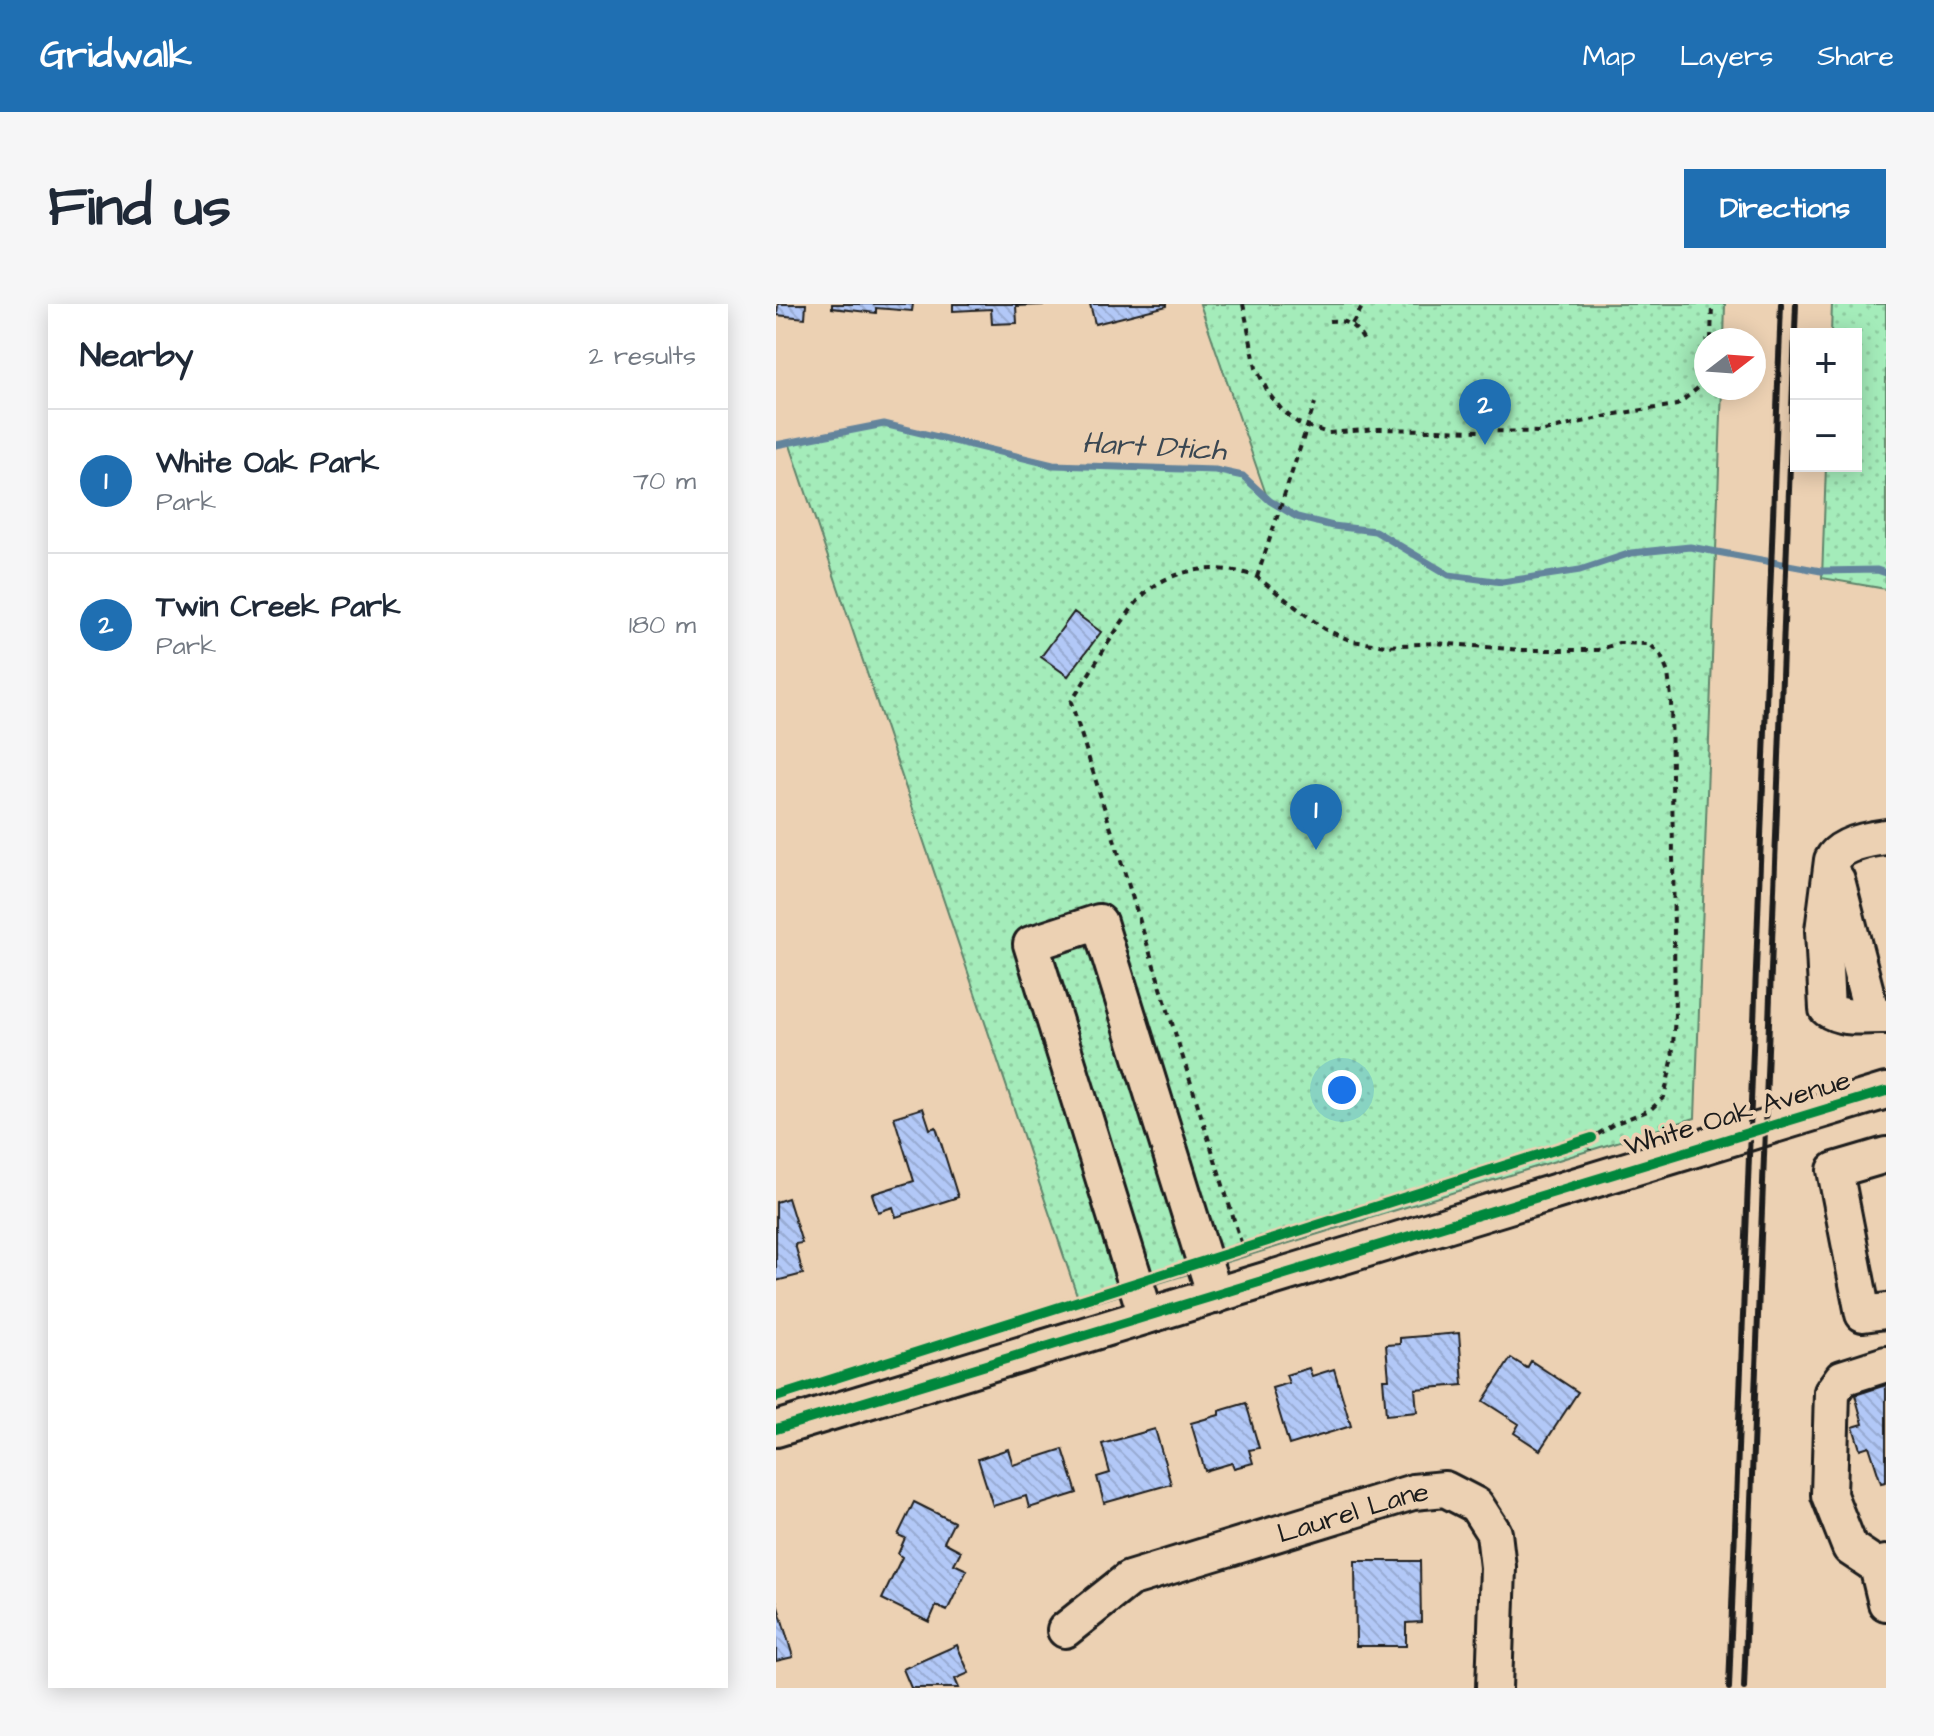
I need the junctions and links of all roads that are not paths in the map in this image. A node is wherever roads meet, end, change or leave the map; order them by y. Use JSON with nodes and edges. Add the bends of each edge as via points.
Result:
{"nodes":[{"id":1,"x":1886,"y":837,"type":"edge"},
{"id":2,"x":1832,"y":860,"type":"junction"},
{"id":3,"x":1881,"y":1018,"type":"edge"},
{"id":4,"x":1886,"y":1091,"type":"edge"},
{"id":5,"x":1886,"y":1155,"type":"edge"},
{"id":6,"x":1215,"y":1296,"type":"junction"},
{"id":7,"x":1886,"y":1311,"type":"edge"},
{"id":8,"x":1146,"y":1316,"type":"junction"},
{"id":9,"x":1886,"y":1364,"type":"edge"},
{"id":10,"x":776,"y":1429,"type":"edge"},
{"id":11,"x":1881,"y":1564,"type":"edge"},
{"id":12,"x":1886,"y":1603,"type":"edge"},
{"id":13,"x":1065,"y":1630,"type":"dead end"},
{"id":14,"x":1494,"y":1688,"type":"edge"}],
"edges":[{"from":1,"to":2,"type":"street","via":[[1842,849]]},
{"from":2,"to":3,"type":"street"},
{"from":2,"to":3,"type":"street","via":[[1823,931],[1827,1009],[1846,1017]]},
{"from":4,"to":6,"type":"street","name":"White Oak Avenue"},
{"from":5,"to":7,"type":"street","via":[[1835,1170],[1863,1314]]},
{"from":6,"to":8,"type":"street","name":"White Oak Avenue"},
{"from":6,"to":8,"type":"street","via":[[1099,922],[1031,944]]},
{"from":8,"to":10,"type":"street","name":"White Oak Avenue"},
{"from":9,"to":11,"type":"street","via":[[1842,1378],[1832,1392],[1829,1495],[1850,1548]]},
{"from":11,"to":12,"type":"street"},
{"from":13,"to":14,"type":"street","name":"Laurel Lane","via":[[1129,1579],[1413,1492],[1445,1489],[1476,1505],[1494,1533]]}]}
